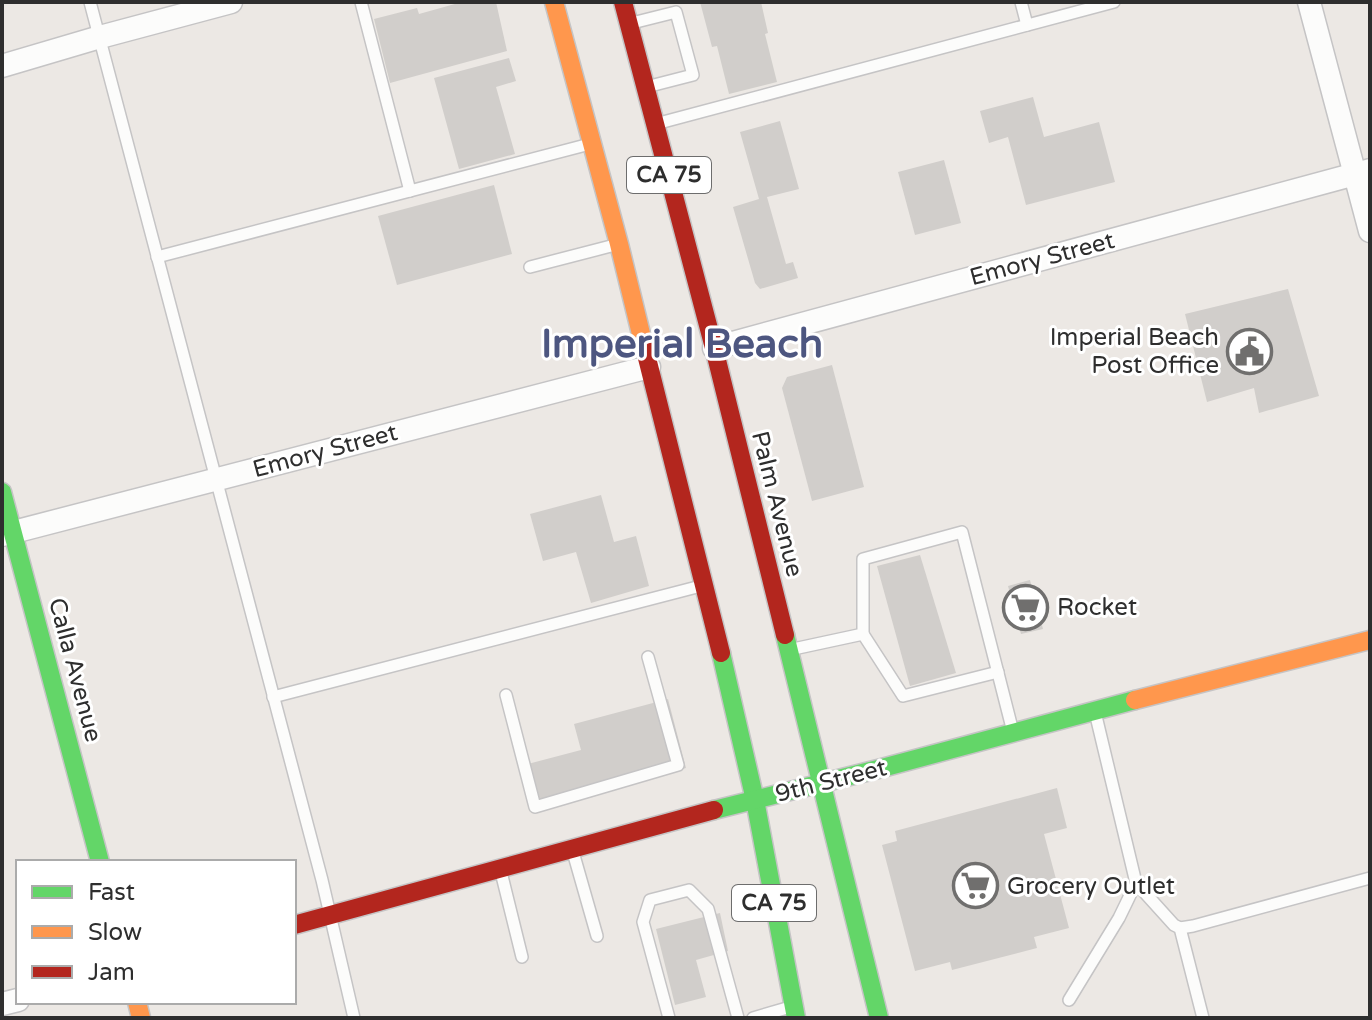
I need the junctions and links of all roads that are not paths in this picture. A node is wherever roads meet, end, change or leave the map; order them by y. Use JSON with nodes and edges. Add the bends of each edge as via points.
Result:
{"nodes":[{"id":1,"x":90,"y":2,"type":"edge"},
{"id":2,"x":231,"y":2,"type":"edge"},
{"id":3,"x":361,"y":2,"type":"edge"},
{"id":4,"x":554,"y":2,"type":"edge"},
{"id":5,"x":623,"y":2,"type":"edge"},
{"id":6,"x":1021,"y":2,"type":"edge"},
{"id":7,"x":1114,"y":2,"type":"edge"},
{"id":8,"x":1309,"y":2,"type":"edge"},
{"id":9,"x":629,"y":24,"type":"junction"},
{"id":10,"x":1027,"y":25,"type":"junction"},
{"id":11,"x":100,"y":37,"type":"junction"},
{"id":12,"x":2,"y":66,"type":"edge"},
{"id":13,"x":645,"y":88,"type":"junction"},
{"id":14,"x":655,"y":124,"type":"junction"},
{"id":15,"x":592,"y":144,"type":"junction"},
{"id":16,"x":1362,"y":172,"type":"edge"},
{"id":17,"x":410,"y":191,"type":"junction"},
{"id":18,"x":1370,"y":231,"type":"edge"},
{"id":19,"x":619,"y":244,"type":"junction"},
{"id":20,"x":157,"y":257,"type":"junction"},
{"id":21,"x":530,"y":267,"type":"dead end"},
{"id":22,"x":714,"y":348,"type":"junction"},
{"id":23,"x":649,"y":367,"type":"junction"},
{"id":24,"x":216,"y":480,"type":"junction"},
{"id":25,"x":2,"y":492,"type":"edge"},
{"id":26,"x":7,"y":534,"type":"edge"},
{"id":27,"x":705,"y":584,"type":"junction"},
{"id":28,"x":863,"y":634,"type":"junction"},
{"id":29,"x":1370,"y":640,"type":"edge"},
{"id":30,"x":788,"y":651,"type":"junction"},
{"id":31,"x":648,"y":657,"type":"dead end"},
{"id":32,"x":998,"y":672,"type":"junction"},
{"id":33,"x":506,"y":695,"type":"dead end"},
{"id":34,"x":273,"y":697,"type":"junction"},
{"id":35,"x":1094,"y":711,"type":"junction"},
{"id":36,"x":1013,"y":732,"type":"junction"},
{"id":37,"x":822,"y":782,"type":"junction"},
{"id":38,"x":755,"y":800,"type":"junction"},
{"id":39,"x":572,"y":849,"type":"junction"},
{"id":40,"x":99,"y":860,"type":"edge"},
{"id":41,"x":500,"y":868,"type":"junction"},
{"id":42,"x":1370,"y":878,"type":"edge"},
{"id":43,"x":1136,"y":883,"type":"junction"},
{"id":44,"x":331,"y":915,"type":"junction"},
{"id":45,"x":296,"y":924,"type":"edge"},
{"id":46,"x":1180,"y":928,"type":"junction"},
{"id":47,"x":597,"y":936,"type":"dead end"},
{"id":48,"x":522,"y":957,"type":"dead end"},
{"id":49,"x":1069,"y":1000,"type":"dead end"},
{"id":50,"x":795,"y":1012,"type":"edge"},
{"id":51,"x":354,"y":1018,"type":"edge"},
{"id":52,"x":669,"y":1018,"type":"edge"},
{"id":53,"x":738,"y":1018,"type":"edge"},
{"id":54,"x":753,"y":1018,"type":"edge"},
{"id":55,"x":879,"y":1018,"type":"edge"},
{"id":56,"x":1203,"y":1018,"type":"edge"}],
"edges":[{"from":1,"to":11,"type":"lane"},
{"from":2,"to":11,"type":"street"},
{"from":3,"to":17,"type":"lane"},
{"from":4,"to":15,"type":"main road","number":"CA 75"},
{"from":5,"to":9,"type":"main road","name":"Palm Avenue","number":"CA 75"},
{"from":6,"to":10,"type":"lane"},
{"from":7,"to":10,"type":"lane"},
{"from":8,"to":16,"type":"street"},
{"from":9,"to":13,"type":"main road","name":"Palm Avenue","number":"CA 75"},
{"from":9,"to":13,"type":"lane","via":[[676,12],[693,75]]},
{"from":10,"to":14,"type":"lane"},
{"from":11,"to":12,"type":"street"},
{"from":11,"to":20,"type":"lane"},
{"from":13,"to":14,"type":"main road","name":"Palm Avenue","number":"CA 75"},
{"from":14,"to":22,"type":"main road","name":"Palm Avenue","number":"CA 75"},
{"from":15,"to":17,"type":"lane"},
{"from":15,"to":19,"type":"main road","number":"CA 75"},
{"from":16,"to":18,"type":"street"},
{"from":16,"to":22,"type":"street","name":"Emory Street"},
{"from":17,"to":20,"type":"lane"},
{"from":19,"to":21,"type":"lane"},
{"from":19,"to":23,"type":"main road","number":"CA 75"},
{"from":20,"to":24,"type":"lane"},
{"from":22,"to":30,"type":"main road","name":"Palm Avenue","number":"CA 75"},
{"from":23,"to":24,"type":"street","name":"Emory Street"},
{"from":23,"to":27,"type":"main road","number":"CA 75"},
{"from":24,"to":26,"type":"street","name":"Emory Street"},
{"from":24,"to":34,"type":"lane"},
{"from":25,"to":26,"type":"main road","name":"Calla Avenue"},
{"from":26,"to":40,"type":"main road","name":"Calla Avenue"},
{"from":27,"to":34,"type":"lane"},
{"from":27,"to":38,"type":"main road","number":"CA 75"},
{"from":28,"to":30,"type":"lane"},
{"from":28,"to":32,"type":"lane","via":[[903,696]]},
{"from":28,"to":32,"type":"lane","via":[[863,559],[962,532]]},
{"from":29,"to":35,"type":"main road","name":"9th Street"},
{"from":30,"to":37,"type":"main road","name":"Palm Avenue","number":"CA 75"},
{"from":31,"to":33,"type":"lane","via":[[678,765],[535,807]]},
{"from":32,"to":36,"type":"lane"},
{"from":34,"to":44,"type":"lane"},
{"from":35,"to":36,"type":"main road","name":"9th Street"},
{"from":35,"to":43,"type":"lane"},
{"from":36,"to":37,"type":"main road","name":"9th Street"},
{"from":37,"to":38,"type":"main road","name":"9th Street"},
{"from":37,"to":55,"type":"main road","name":"Palm Avenue","number":"CA 75"},
{"from":38,"to":39,"type":"main road","name":"9th Street"},
{"from":38,"to":50,"type":"main road","number":"CA 75"},
{"from":39,"to":41,"type":"main road","name":"9th Street"},
{"from":39,"to":47,"type":"lane"},
{"from":41,"to":44,"type":"main road","name":"9th Street"},
{"from":41,"to":48,"type":"lane"},
{"from":42,"to":46,"type":"lane"},
{"from":43,"to":46,"type":"lane"},
{"from":43,"to":49,"type":"lane"},
{"from":44,"to":45,"type":"main road","name":"9th Street"},
{"from":44,"to":51,"type":"lane"},
{"from":46,"to":56,"type":"lane"},
{"from":50,"to":54,"type":"lane"},
{"from":52,"to":53,"type":"lane","via":[[643,922],[650,900],[689,890],[708,909]]}]}
